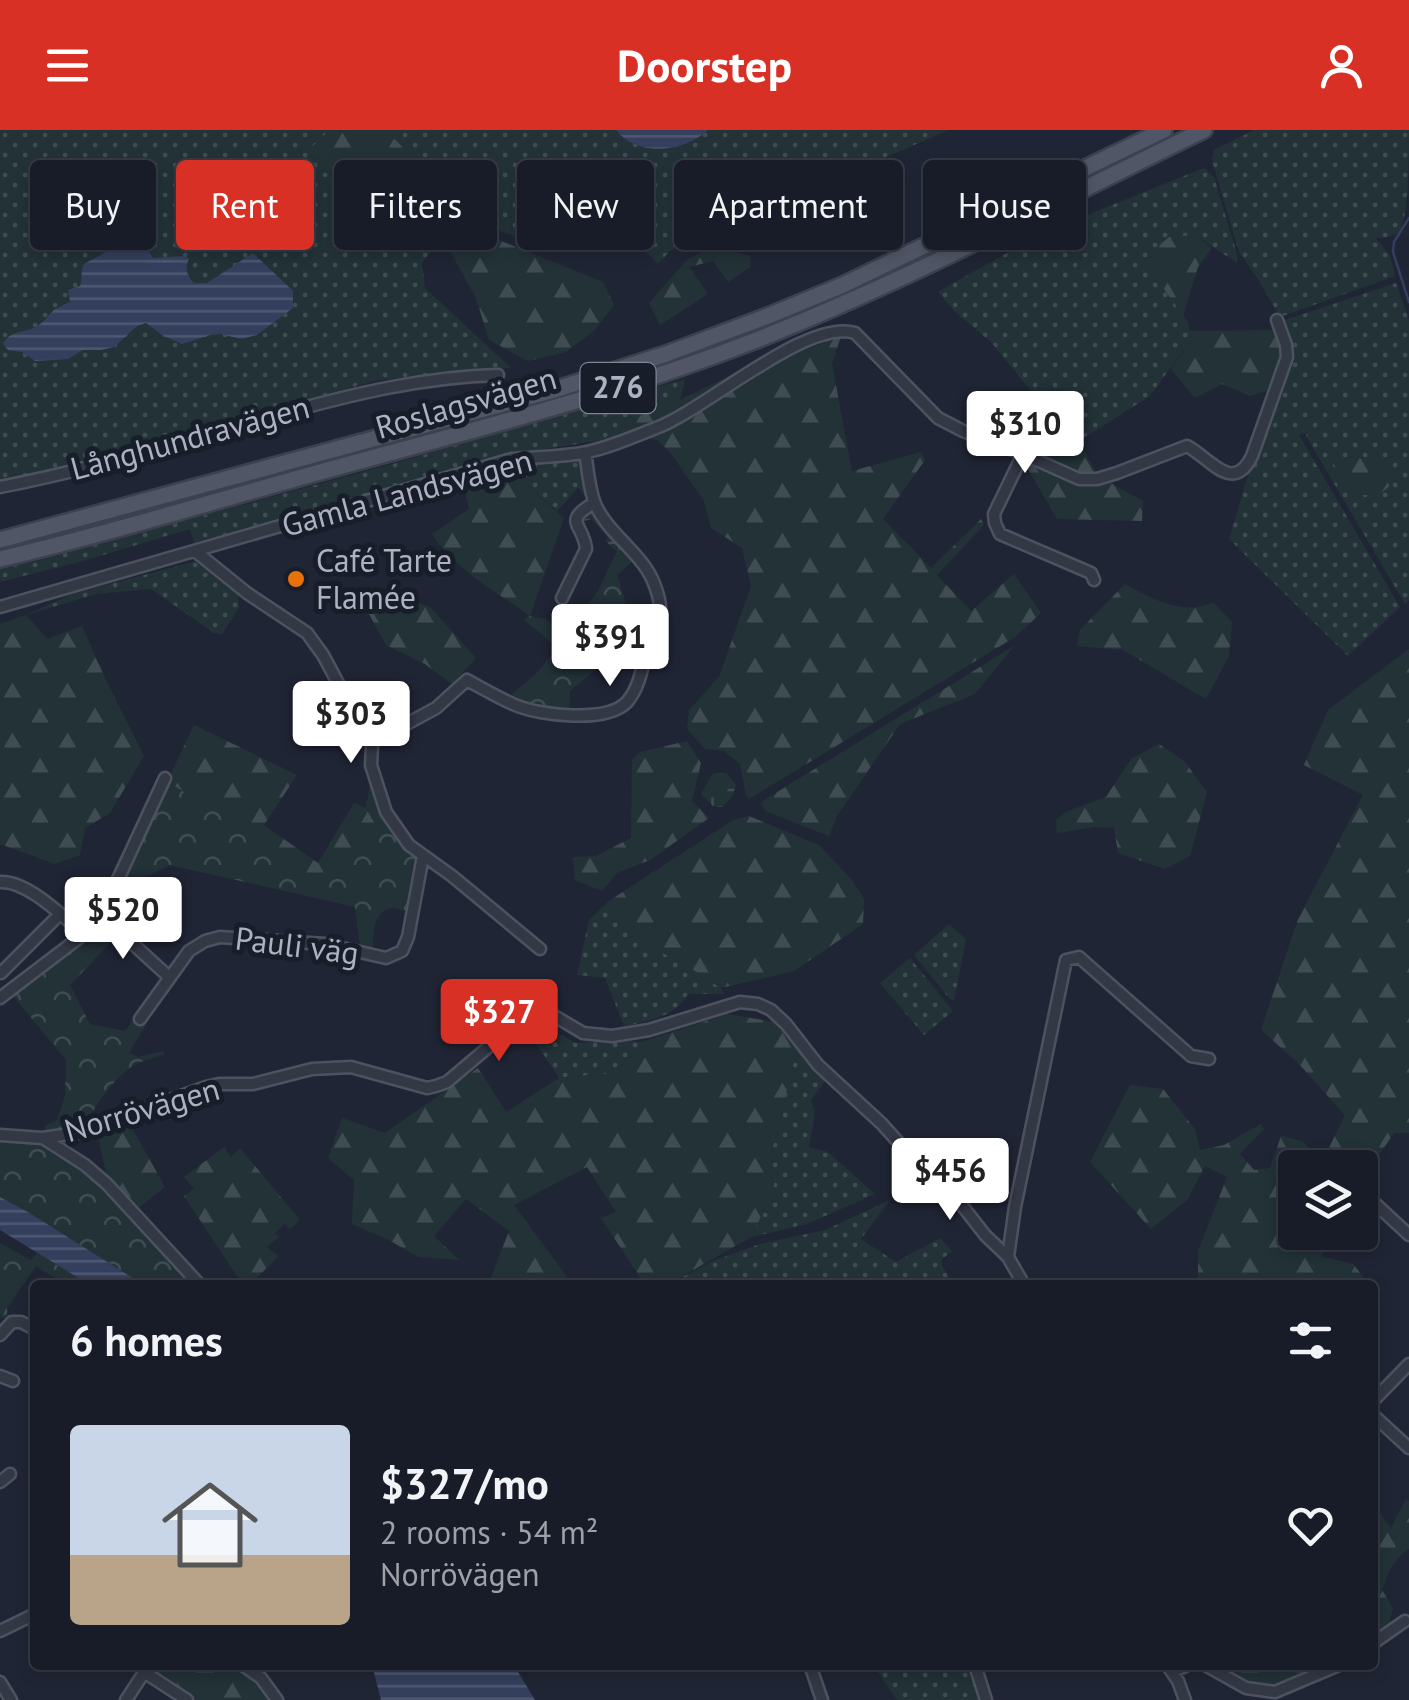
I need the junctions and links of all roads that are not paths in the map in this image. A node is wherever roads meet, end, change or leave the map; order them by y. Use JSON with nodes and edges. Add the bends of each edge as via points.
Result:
{"nodes":[{"id":1,"x":1164,"y":130,"type":"edge"},
{"id":2,"x":1204,"y":130,"type":"edge"},
{"id":3,"x":1277,"y":320,"type":"dead end"},
{"id":4,"x":498,"y":375,"type":"dead end"},
{"id":5,"x":585,"y":453,"type":"junction"},
{"id":6,"x":1023,"y":454,"type":"junction"},
{"id":7,"x":0,"y":487,"type":"edge"},
{"id":8,"x":594,"y":502,"type":"junction"},
{"id":9,"x":0,"y":540,"type":"edge"},
{"id":10,"x":194,"y":551,"type":"junction"},
{"id":11,"x":0,"y":559,"type":"edge"},
{"id":12,"x":1094,"y":580,"type":"dead end"},
{"id":13,"x":562,"y":598,"type":"dead end"},
{"id":14,"x":0,"y":606,"type":"edge"},
{"id":15,"x":373,"y":728,"type":"junction"},
{"id":16,"x":164,"y":778,"type":"dead end"},
{"id":17,"x":424,"y":856,"type":"junction"},
{"id":18,"x":0,"y":882,"type":"edge"},
{"id":19,"x":60,"y":914,"type":"junction"},
{"id":20,"x":100,"y":918,"type":"junction"},
{"id":21,"x":84,"y":934,"type":"junction"},
{"id":22,"x":540,"y":949,"type":"dead end"},
{"id":23,"x":1,"y":972,"type":"edge"},
{"id":24,"x":169,"y":976,"type":"junction"},
{"id":25,"x":16,"y":986,"type":"junction"},
{"id":26,"x":0,"y":998,"type":"edge"},
{"id":27,"x":140,"y":1019,"type":"dead end"},
{"id":28,"x":1209,"y":1059,"type":"dead end"},
{"id":29,"x":0,"y":1136,"type":"edge"},
{"id":30,"x":42,"y":1138,"type":"junction"},
{"id":31,"x":1378,"y":1206,"type":"edge"},
{"id":32,"x":1409,"y":1235,"type":"edge"},
{"id":33,"x":1008,"y":1257,"type":"junction"},
{"id":34,"x":195,"y":1280,"type":"edge"},
{"id":35,"x":1021,"y":1280,"type":"edge"},
{"id":36,"x":30,"y":1327,"type":"edge"},
{"id":37,"x":0,"y":1335,"type":"edge"},
{"id":38,"x":1409,"y":1364,"type":"edge"},
{"id":39,"x":0,"y":1376,"type":"edge"},
{"id":40,"x":13,"y":1381,"type":"dead end"},
{"id":41,"x":1378,"y":1396,"type":"edge"},
{"id":42,"x":1378,"y":1420,"type":"edge"},
{"id":43,"x":1409,"y":1448,"type":"edge"},
{"id":44,"x":10,"y":1474,"type":"dead end"},
{"id":45,"x":0,"y":1482,"type":"edge"},
{"id":46,"x":30,"y":1617,"type":"edge"},
{"id":47,"x":1405,"y":1620,"type":"dead end"},
{"id":48,"x":0,"y":1632,"type":"edge"},
{"id":49,"x":1378,"y":1640,"type":"edge"},
{"id":50,"x":144,"y":1670,"type":"edge"},
{"id":51,"x":150,"y":1670,"type":"edge"},
{"id":52,"x":251,"y":1670,"type":"edge"},
{"id":53,"x":812,"y":1670,"type":"edge"},
{"id":54,"x":977,"y":1670,"type":"edge"},
{"id":55,"x":1170,"y":1670,"type":"edge"},
{"id":56,"x":1214,"y":1670,"type":"edge"},
{"id":57,"x":1327,"y":1670,"type":"edge"},
{"id":58,"x":0,"y":1682,"type":"edge"},
{"id":59,"x":6,"y":1698,"type":"edge"},
{"id":60,"x":126,"y":1700,"type":"edge"},
{"id":61,"x":186,"y":1700,"type":"edge"},
{"id":62,"x":277,"y":1700,"type":"edge"},
{"id":63,"x":822,"y":1700,"type":"edge"},
{"id":64,"x":986,"y":1700,"type":"edge"},
{"id":65,"x":1185,"y":1700,"type":"edge"}],
"edges":[{"from":1,"to":9,"type":"main road","name":"Roslagsvägen","number":"276","via":[[843,285],[666,354]]},
{"from":2,"to":11,"type":"main road","name":"Roslagsvägen","number":"276","via":[[895,280],[673,370]]},
{"from":3,"to":6,"type":"street","via":[[1287,358],[1246,468],[1222,472],[1187,446],[1118,473],[1079,479]]},
{"from":4,"to":7,"type":"street","name":"Långhundravägen","via":[[368,391]]},
{"from":5,"to":6,"type":"street","name":"Gamla Landsvägen","via":[[661,426],[777,354],[843,330],[855,333],[938,418]]},
{"from":5,"to":8,"type":"street"},
{"from":5,"to":10,"type":"street","name":"Gamla Landsvägen","via":[[512,459]]},
{"from":6,"to":12,"type":"street","via":[[994,514],[1000,534]]},
{"from":8,"to":13,"type":"street","via":[[578,512],[586,549]]},
{"from":8,"to":15,"type":"street","via":[[650,574],[660,609],[628,701],[616,711],[589,716],[544,713],[467,680],[401,727]]},
{"from":10,"to":14,"type":"street","name":"Gamla Landsvägen"},
{"from":10,"to":15,"type":"street","via":[[306,633]]},
{"from":15,"to":17,"type":"street","via":[[371,764],[386,812]]},
{"from":16,"to":20,"type":"street"},
{"from":17,"to":22,"type":"street"},
{"from":17,"to":24,"type":"street","name":"Pauli väg","via":[[408,937],[396,954],[220,937],[197,946]]},
{"from":18,"to":19,"type":"street","via":[[32,892]]},
{"from":19,"to":21,"type":"street"},
{"from":19,"to":23,"type":"street"},
{"from":20,"to":21,"type":"street"},
{"from":20,"to":24,"type":"street"},
{"from":21,"to":25,"type":"street"},
{"from":23,"to":25,"type":"street"},
{"from":24,"to":27,"type":"street","name":"Pauli väg"},
{"from":25,"to":26,"type":"street"},
{"from":28,"to":33,"type":"street","via":[[1191,1056],[1079,957],[1066,960]]},
{"from":29,"to":30,"type":"street","name":"Norrövägen"},
{"from":30,"to":33,"type":"street","name":"Norrövägen","via":[[77,1133],[219,1084],[253,1084],[312,1069],[351,1067],[436,1086],[492,1044],[545,1019],[612,1036],[740,1002],[758,1004],[786,1024],[818,1065],[950,1190]]},
{"from":30,"to":34,"type":"street","via":[[107,1184]]},
{"from":31,"to":32,"type":"street"},
{"from":33,"to":35,"type":"street","name":"Norrövägen"},
{"from":36,"to":37,"type":"street","via":[[12,1322]]},
{"from":38,"to":41,"type":"street"},
{"from":39,"to":40,"type":"street"},
{"from":42,"to":43,"type":"street"},
{"from":44,"to":45,"type":"street"},
{"from":46,"to":48,"type":"street"},
{"from":47,"to":49,"type":"street"},
{"from":50,"to":60,"type":"street"},
{"from":51,"to":61,"type":"street"},
{"from":52,"to":62,"type":"street"},
{"from":53,"to":63,"type":"street"},
{"from":54,"to":64,"type":"street"},
{"from":55,"to":65,"type":"street"},
{"from":56,"to":57,"type":"street","via":[[1246,1688],[1275,1692]]},
{"from":58,"to":59,"type":"street"}]}
